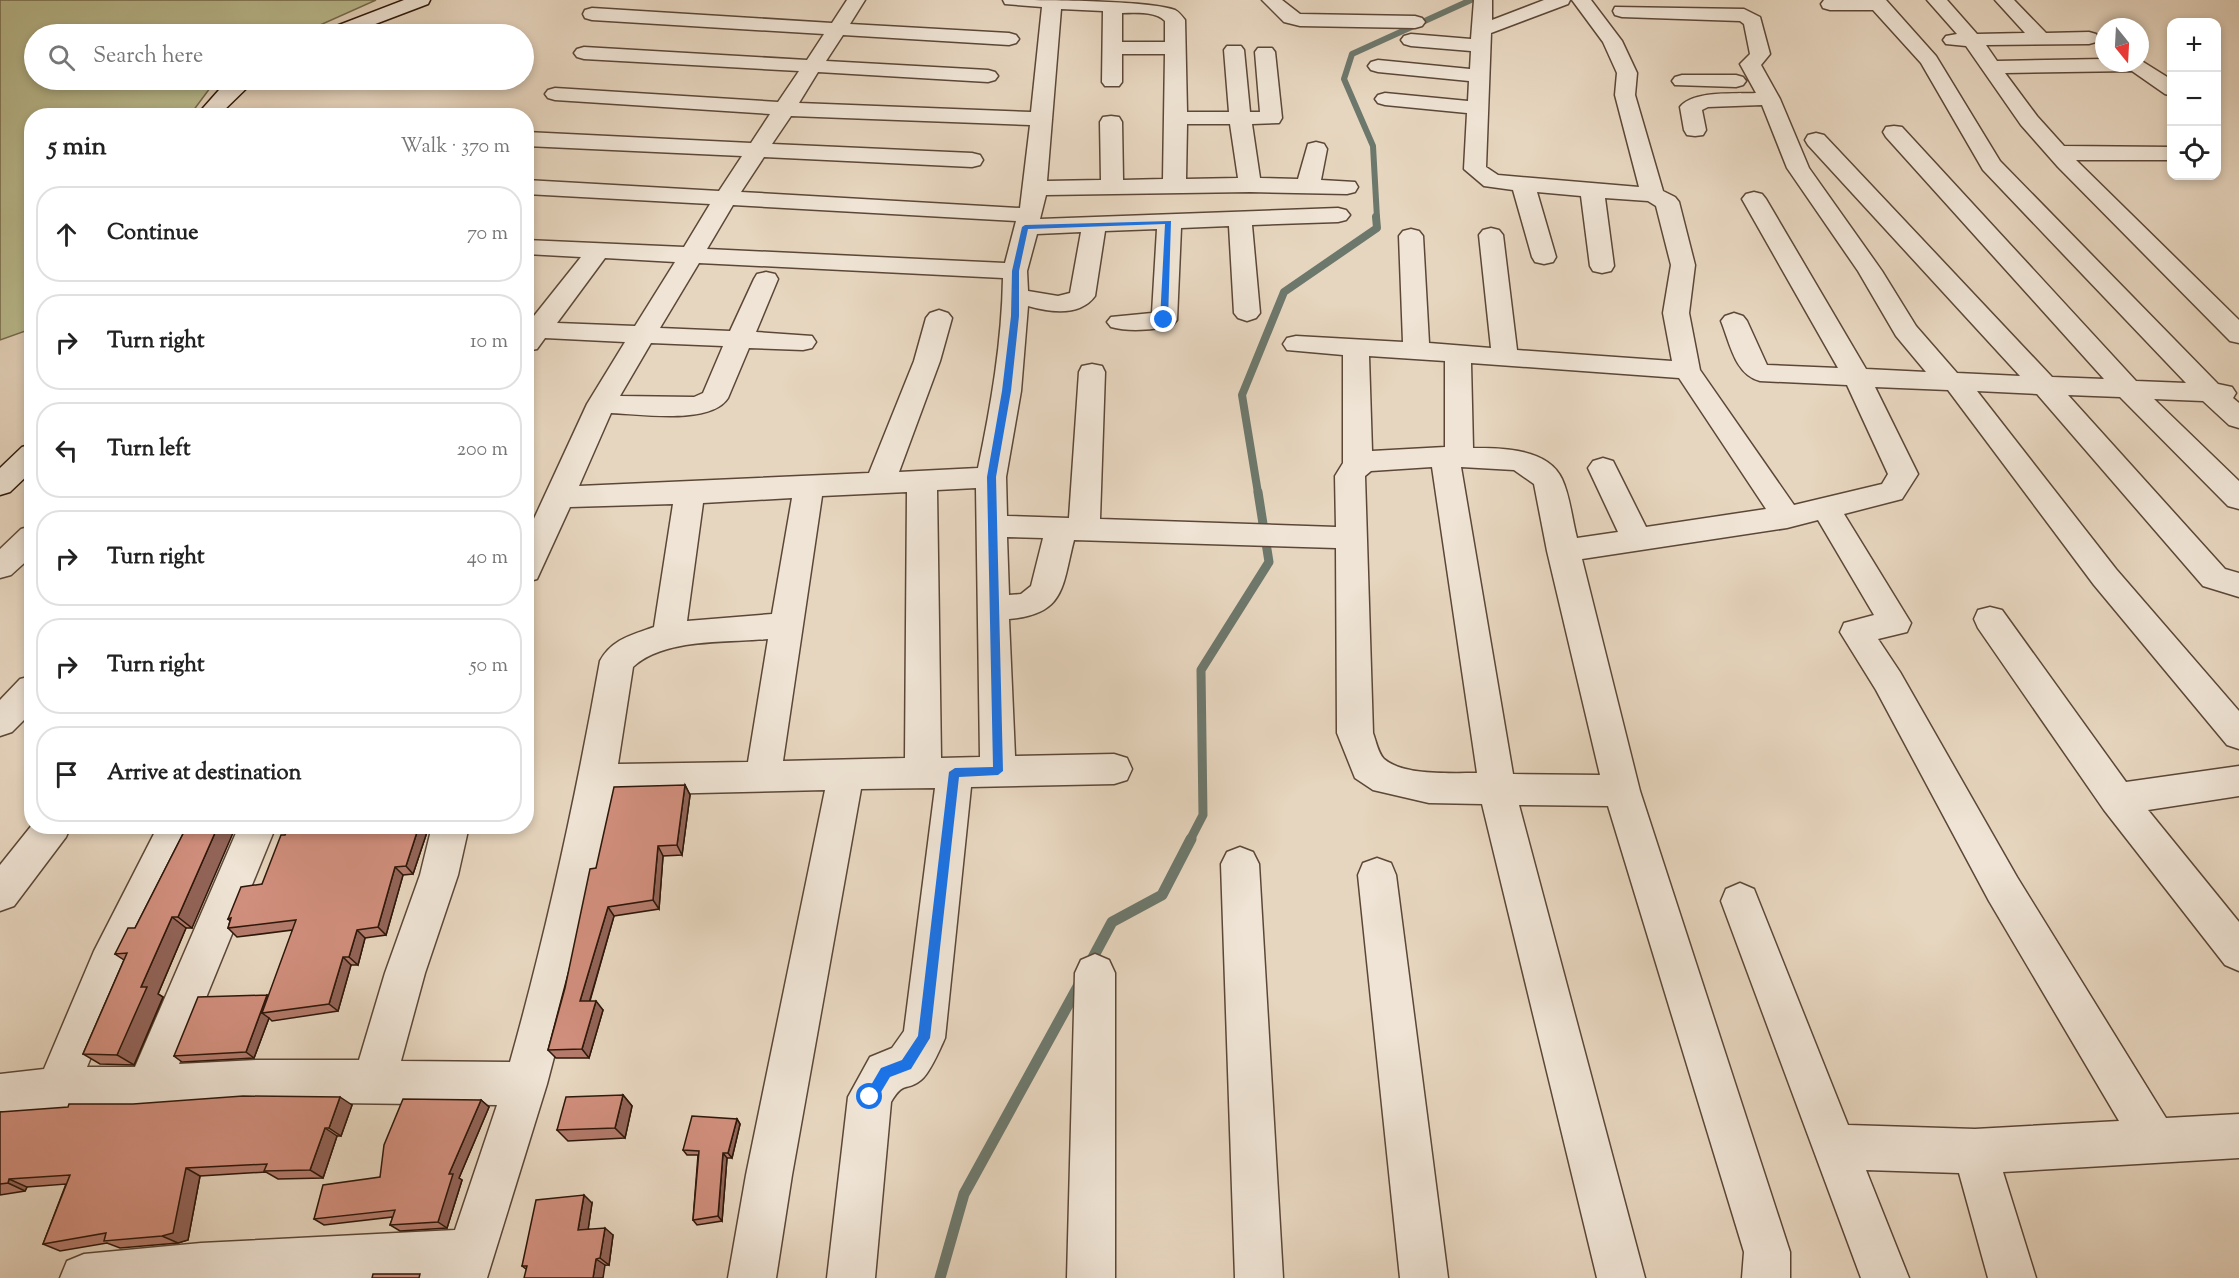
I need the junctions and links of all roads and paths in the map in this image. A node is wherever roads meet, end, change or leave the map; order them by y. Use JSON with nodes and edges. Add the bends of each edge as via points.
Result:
{"nodes":[{"id":1,"x":421,"y":0,"type":"edge"},
{"id":2,"x":856,"y":0,"type":"edge"},
{"id":3,"x":1012,"y":0,"type":"edge"},
{"id":4,"x":1271,"y":0,"type":"edge"},
{"id":5,"x":1385,"y":0,"type":"edge"},
{"id":6,"x":1483,"y":0,"type":"edge"},
{"id":7,"x":1561,"y":0,"type":"edge"},
{"id":8,"x":1581,"y":0,"type":"edge"},
{"id":9,"x":1936,"y":0,"type":"edge"},
{"id":10,"x":2004,"y":0,"type":"edge"},
{"id":11,"x":1038,"y":1,"type":"edge"},
{"id":12,"x":1877,"y":2,"type":"edge"},
{"id":13,"x":1830,"y":4,"type":"dead end"},
{"id":14,"x":1113,"y":7,"type":"junction"},
{"id":15,"x":1622,"y":11,"type":"dead end"},
{"id":16,"x":592,"y":14,"type":"dead end"},
{"id":17,"x":1378,"y":21,"type":"junction"},
{"id":18,"x":359,"y":24,"type":"edge"},
{"id":19,"x":837,"y":29,"type":"junction"},
{"id":20,"x":2089,"y":38,"type":"dead end"},
{"id":21,"x":1009,"y":39,"type":"dead end"},
{"id":22,"x":1480,"y":39,"type":"junction"},
{"id":23,"x":2041,"y":39,"type":"junction"},
{"id":24,"x":1912,"y":40,"type":"junction"},
{"id":25,"x":1972,"y":40,"type":"junction"},
{"id":26,"x":1112,"y":48,"type":"junction"},
{"id":27,"x":1176,"y":48,"type":"junction"},
{"id":28,"x":1234,"y":50,"type":"dead end"},
{"id":29,"x":1265,"y":52,"type":"dead end"},
{"id":30,"x":584,"y":53,"type":"dead end"},
{"id":31,"x":1378,"y":66,"type":"dead end"},
{"id":32,"x":1990,"y":67,"type":"junction"},
{"id":33,"x":812,"y":68,"type":"junction"},
{"id":34,"x":988,"y":76,"type":"dead end"},
{"id":35,"x":1479,"y":76,"type":"junction"},
{"id":36,"x":1682,"y":81,"type":"dead end"},
{"id":37,"x":1112,"y":82,"type":"dead end"},
{"id":38,"x":2167,"y":86,"type":"edge"},
{"id":39,"x":231,"y":90,"type":"edge"},
{"id":40,"x":1765,"y":90,"type":"junction"},
{"id":41,"x":555,"y":94,"type":"dead end"},
{"id":42,"x":1385,"y":99,"type":"dead end"},
{"id":43,"x":213,"y":108,"type":"edge"},
{"id":44,"x":1477,"y":108,"type":"junction"},
{"id":45,"x":785,"y":109,"type":"junction"},
{"id":46,"x":1176,"y":118,"type":"junction"},
{"id":47,"x":1240,"y":118,"type":"junction"},
{"id":48,"x":1041,"y":119,"type":"junction"},
{"id":49,"x":1111,"y":122,"type":"dead end"},
{"id":50,"x":1695,"y":130,"type":"dead end"},
{"id":51,"x":1894,"y":132,"type":"dead end"},
{"id":52,"x":534,"y":139,"type":"edge"},
{"id":53,"x":1816,"y":140,"type":"dead end"},
{"id":54,"x":1316,"y":149,"type":"dead end"},
{"id":55,"x":758,"y":150,"type":"junction"},
{"id":56,"x":2058,"y":153,"type":"junction"},
{"id":57,"x":2167,"y":153,"type":"edge"},
{"id":58,"x":972,"y":160,"type":"dead end"},
{"id":59,"x":1523,"y":184,"type":"junction"},
{"id":60,"x":1250,"y":185,"type":"junction"},
{"id":61,"x":1308,"y":186,"type":"junction"},
{"id":62,"x":534,"y":187,"type":"edge"},
{"id":63,"x":1112,"y":187,"type":"junction"},
{"id":64,"x":1174,"y":187,"type":"junction"},
{"id":65,"x":1347,"y":187,"type":"dead end"},
{"id":66,"x":1034,"y":188,"type":"junction"},
{"id":67,"x":1592,"y":190,"type":"junction"},
{"id":68,"x":1653,"y":195,"type":"junction"},
{"id":69,"x":725,"y":199,"type":"junction"},
{"id":70,"x":1754,"y":199,"type":"dead end"},
{"id":71,"x":1338,"y":215,"type":"dead end"},
{"id":72,"x":1240,"y":219,"type":"junction"},
{"id":73,"x":1027,"y":221,"type":"junction"},
{"id":74,"x":1169,"y":222,"type":"junction"},
{"id":75,"x":1094,"y":225,"type":"junction"},
{"id":76,"x":1491,"y":235,"type":"dead end"},
{"id":77,"x":1411,"y":236,"type":"dead end"},
{"id":78,"x":534,"y":248,"type":"edge"},
{"id":79,"x":598,"y":251,"type":"junction"},
{"id":80,"x":692,"y":255,"type":"junction"},
{"id":81,"x":1544,"y":257,"type":"dead end"},
{"id":82,"x":1602,"y":266,"type":"dead end"},
{"id":83,"x":766,"y":279,"type":"dead end"},
{"id":84,"x":1015,"y":283,"type":"junction"},
{"id":85,"x":1247,"y":313,"type":"dead end"},
{"id":86,"x":939,"y":318,"type":"dead end"},
{"id":87,"x":1734,"y":321,"type":"dead end"},
{"id":88,"x":1120,"y":322,"type":"dead end"},
{"id":89,"x":534,"y":335,"type":"edge"},
{"id":90,"x":643,"y":336,"type":"junction"},
{"id":91,"x":2239,"y":336,"type":"edge"},
{"id":92,"x":534,"y":338,"type":"edge"},
{"id":93,"x":740,"y":340,"type":"junction"},
{"id":94,"x":803,"y":342,"type":"dead end"},
{"id":95,"x":1296,"y":344,"type":"dead end"},
{"id":96,"x":1356,"y":347,"type":"junction"},
{"id":97,"x":1420,"y":351,"type":"junction"},
{"id":98,"x":1458,"y":355,"type":"junction"},
{"id":99,"x":1505,"y":358,"type":"junction"},
{"id":100,"x":1687,"y":370,"type":"junction"},
{"id":101,"x":1092,"y":372,"type":"dead end"},
{"id":102,"x":1857,"y":377,"type":"junction"},
{"id":103,"x":1952,"y":382,"type":"junction"},
{"id":104,"x":2045,"y":386,"type":"junction"},
{"id":105,"x":2128,"y":389,"type":"junction"},
{"id":106,"x":2211,"y":393,"type":"junction"},
{"id":107,"x":2239,"y":394,"type":"edge"},
{"id":108,"x":601,"y":405,"type":"junction"},
{"id":109,"x":2239,"y":419,"type":"edge"},
{"id":110,"x":1452,"y":457,"type":"junction"},
{"id":111,"x":24,"y":462,"type":"edge"},
{"id":112,"x":1358,"y":464,"type":"junction"},
{"id":113,"x":1604,"y":468,"type":"dead end"},
{"id":114,"x":991,"y":477,"type":"junction"},
{"id":115,"x":880,"y":482,"type":"junction"},
{"id":116,"x":923,"y":482,"type":"junction"},
{"id":117,"x":0,"y":484,"type":"edge"},
{"id":118,"x":808,"y":488,"type":"junction"},
{"id":119,"x":689,"y":493,"type":"junction"},
{"id":120,"x":558,"y":497,"type":"junction"},
{"id":121,"x":2239,"y":499,"type":"edge"},
{"id":122,"x":1826,"y":509,"type":"junction"},
{"id":123,"x":1787,"y":517,"type":"junction"},
{"id":124,"x":993,"y":526,"type":"junction"},
{"id":125,"x":1072,"y":529,"type":"junction"},
{"id":126,"x":534,"y":534,"type":"edge"},
{"id":127,"x":1350,"y":538,"type":"junction"},
{"id":128,"x":1636,"y":540,"type":"junction"},
{"id":129,"x":24,"y":544,"type":"edge"},
{"id":130,"x":1563,"y":551,"type":"junction"},
{"id":131,"x":0,"y":567,"type":"edge"},
{"id":132,"x":2239,"y":585,"type":"edge"},
{"id":133,"x":994,"y":608,"type":"junction"},
{"id":134,"x":1990,"y":619,"type":"dead end"},
{"id":135,"x":785,"y":625,"type":"junction"},
{"id":136,"x":669,"y":635,"type":"junction"},
{"id":137,"x":24,"y":697,"type":"edge"},
{"id":138,"x":0,"y":722,"type":"edge"},
{"id":139,"x":2239,"y":735,"type":"edge"},
{"id":140,"x":1114,"y":769,"type":"dead end"},
{"id":141,"x":998,"y":771,"type":"junction"},
{"id":142,"x":939,"y":773,"type":"junction"},
{"id":143,"x":846,"y":775,"type":"junction"},
{"id":144,"x":763,"y":777,"type":"junction"},
{"id":145,"x":597,"y":780,"type":"junction"},
{"id":146,"x":2239,"y":781,"type":"edge"},
{"id":147,"x":1497,"y":789,"type":"junction"},
{"id":148,"x":1622,"y":791,"type":"junction"},
{"id":149,"x":2117,"y":799,"type":"junction"},
{"id":150,"x":47,"y":834,"type":"edge"},
{"id":151,"x":173,"y":834,"type":"edge"},
{"id":152,"x":255,"y":834,"type":"edge"},
{"id":153,"x":450,"y":834,"type":"edge"},
{"id":154,"x":1240,"y":864,"type":"dead end"},
{"id":155,"x":1377,"y":875,"type":"dead end"},
{"id":156,"x":0,"y":894,"type":"edge"},
{"id":157,"x":1740,"y":901,"type":"dead end"},
{"id":158,"x":2239,"y":952,"type":"edge"},
{"id":159,"x":1095,"y":973,"type":"dead end"},
{"id":160,"x":374,"y":1082,"type":"junction"},
{"id":161,"x":525,"y":1084,"type":"junction"},
{"id":162,"x":148,"y":1088,"type":"junction"},
{"id":163,"x":57,"y":1089,"type":"junction"},
{"id":164,"x":0,"y":1096,"type":"edge"},
{"id":165,"x":2239,"y":1136,"type":"edge"},
{"id":166,"x":2156,"y":1142,"type":"junction"},
{"id":167,"x":1834,"y":1147,"type":"junction"},
{"id":168,"x":1975,"y":1151,"type":"junction"},
{"id":169,"x":468,"y":1265,"type":"edge"},
{"id":170,"x":199,"y":1273,"type":"edge"},
{"id":171,"x":84,"y":1278,"type":"edge"},
{"id":172,"x":752,"y":1278,"type":"edge"},
{"id":173,"x":851,"y":1278,"type":"edge"},
{"id":174,"x":1091,"y":1278,"type":"edge"},
{"id":175,"x":1259,"y":1278,"type":"edge"},
{"id":176,"x":1425,"y":1278,"type":"edge"},
{"id":177,"x":1621,"y":1278,"type":"edge"},
{"id":178,"x":1766,"y":1278,"type":"edge"},
{"id":179,"x":1885,"y":1278,"type":"edge"},
{"id":180,"x":2012,"y":1278,"type":"edge"}],
"edges":[{"from":1,"to":18,"type":"street"},
{"from":2,"to":19,"type":"street"},
{"from":3,"to":11,"type":"street"},
{"from":4,"to":17,"type":"street","via":[[1291,18],[1300,20]]},
{"from":5,"to":17,"type":"street"},
{"from":6,"to":22,"type":"street"},
{"from":7,"to":22,"type":"street"},
{"from":8,"to":68,"type":"street","via":[[1612,41],[1627,73],[1625,95]]},
{"from":9,"to":25,"type":"street"},
{"from":10,"to":23,"type":"street"},
{"from":11,"to":14,"type":"street"},
{"from":11,"to":48,"type":"street"},
{"from":12,"to":13,"type":"street"},
{"from":12,"to":24,"type":"street"},
{"from":14,"to":26,"type":"street"},
{"from":14,"to":27,"type":"street","via":[[1155,9],[1169,14],[1175,20]]},
{"from":15,"to":40,"type":"street","via":[[1750,17],[1760,54],[1750,64]]},
{"from":16,"to":19,"type":"street"},
{"from":17,"to":22,"type":"street","via":[[1413,31]]},
{"from":19,"to":21,"type":"street"},
{"from":19,"to":33,"type":"street"},
{"from":20,"to":23,"type":"street"},
{"from":22,"to":35,"type":"street"},
{"from":23,"to":25,"type":"street"},
{"from":24,"to":25,"type":"street"},
{"from":24,"to":106,"type":"street","via":[[1929,60],[1991,165]]},
{"from":25,"to":32,"type":"street"},
{"from":26,"to":27,"type":"street"},
{"from":26,"to":37,"type":"street"},
{"from":27,"to":46,"type":"street"},
{"from":28,"to":47,"type":"street"},
{"from":29,"to":47,"type":"street","via":[[1270,118]]},
{"from":30,"to":33,"type":"street"},
{"from":31,"to":35,"type":"street"},
{"from":32,"to":38,"type":"street","via":[[2137,65]]},
{"from":32,"to":56,"type":"street"},
{"from":33,"to":34,"type":"street"},
{"from":33,"to":45,"type":"street"},
{"from":35,"to":44,"type":"street"},
{"from":36,"to":40,"type":"street"},
{"from":39,"to":43,"type":"street"},
{"from":40,"to":50,"type":"street","via":[[1705,100],[1691,107]]},
{"from":40,"to":103,"type":"street","via":[[1798,168],[1870,271],[1905,330]]},
{"from":41,"to":45,"type":"street"},
{"from":42,"to":44,"type":"street"},
{"from":44,"to":59,"type":"street","via":[[1475,169],[1492,181]]},
{"from":45,"to":48,"type":"street"},
{"from":45,"to":55,"type":"street"},
{"from":46,"to":47,"type":"street"},
{"from":46,"to":64,"type":"street"},
{"from":47,"to":60,"type":"street"},
{"from":48,"to":66,"type":"street"},
{"from":49,"to":63,"type":"street"},
{"from":51,"to":105,"type":"street"},
{"from":52,"to":55,"type":"street"},
{"from":53,"to":104,"type":"street"},
{"from":54,"to":61,"type":"street"},
{"from":55,"to":58,"type":"street"},
{"from":55,"to":69,"type":"street"},
{"from":56,"to":57,"type":"street"},
{"from":56,"to":91,"type":"street"},
{"from":59,"to":67,"type":"street"},
{"from":59,"to":81,"type":"street"},
{"from":60,"to":61,"type":"street"},
{"from":60,"to":64,"type":"street"},
{"from":61,"to":65,"type":"street"},
{"from":62,"to":69,"type":"street"},
{"from":63,"to":64,"type":"street"},
{"from":63,"to":66,"type":"street"},
{"from":66,"to":73,"type":"street"},
{"from":67,"to":68,"type":"street"},
{"from":67,"to":82,"type":"street"},
{"from":68,"to":100,"type":"street","via":[[1668,204],[1683,265],[1676,313]]},
{"from":69,"to":73,"type":"street"},
{"from":69,"to":80,"type":"street"},
{"from":70,"to":102,"type":"street"},
{"from":71,"to":72,"type":"street"},
{"from":72,"to":74,"type":"street"},
{"from":72,"to":85,"type":"street"},
{"from":73,"to":75,"type":"street"},
{"from":73,"to":84,"type":"street"},
{"from":74,"to":75,"type":"street"},
{"from":74,"to":88,"type":"street","via":[[1164,320]]},
{"from":75,"to":84,"type":"street","via":[[1082,296],[1074,303],[1061,305]]},
{"from":76,"to":99,"type":"street"},
{"from":77,"to":97,"type":"street","via":[[1416,345]]},
{"from":78,"to":79,"type":"street"},
{"from":79,"to":80,"type":"street"},
{"from":79,"to":89,"type":"street"},
{"from":80,"to":84,"type":"street"},
{"from":80,"to":90,"type":"street"},
{"from":83,"to":93,"type":"street"},
{"from":84,"to":114,"type":"street","via":[[1006,391]]},
{"from":86,"to":115,"type":"street","via":[[927,361]]},
{"from":87,"to":102,"type":"street","via":[[1752,366],[1761,373]]},
{"from":90,"to":92,"type":"street"},
{"from":90,"to":93,"type":"street"},
{"from":90,"to":108,"type":"street"},
{"from":93,"to":94,"type":"street"},
{"from":93,"to":108,"type":"street","via":[[714,398],[700,405]]},
{"from":95,"to":96,"type":"street"},
{"from":96,"to":97,"type":"street"},
{"from":96,"to":112,"type":"street"},
{"from":97,"to":98,"type":"street"},
{"from":98,"to":99,"type":"street"},
{"from":98,"to":110,"type":"street"},
{"from":99,"to":100,"type":"street"},
{"from":100,"to":123,"type":"street"},
{"from":101,"to":125,"type":"street"},
{"from":102,"to":103,"type":"street"},
{"from":102,"to":122,"type":"street","via":[[1903,474],[1892,492]]},
{"from":103,"to":104,"type":"street"},
{"from":103,"to":139,"type":"street","via":[[2106,577]]},
{"from":104,"to":105,"type":"street"},
{"from":104,"to":132,"type":"street","via":[[2214,578]]},
{"from":105,"to":106,"type":"street"},
{"from":105,"to":121,"type":"street"},
{"from":106,"to":107,"type":"street"},
{"from":106,"to":109,"type":"street"},
{"from":108,"to":120,"type":"street"},
{"from":110,"to":112,"type":"street","via":[[1373,459]]},
{"from":110,"to":130,"type":"street","via":[[1515,460],[1535,467],[1548,480]]},
{"from":110,"to":147,"type":"street"},
{"from":111,"to":117,"type":"street"},
{"from":112,"to":127,"type":"street","via":[[1350,476]]},
{"from":113,"to":128,"type":"street"},
{"from":114,"to":116,"type":"street"},
{"from":114,"to":124,"type":"street"},
{"from":115,"to":116,"type":"street"},
{"from":115,"to":118,"type":"street"},
{"from":116,"to":142,"type":"street"},
{"from":118,"to":119,"type":"street"},
{"from":118,"to":135,"type":"street"},
{"from":119,"to":120,"type":"street"},
{"from":119,"to":136,"type":"street"},
{"from":120,"to":126,"type":"street"},
{"from":122,"to":123,"type":"street"},
{"from":122,"to":166,"type":"street","via":[[1895,623],[1856,632],[1888,681],[2003,889]]},
{"from":123,"to":128,"type":"street"},
{"from":124,"to":125,"type":"street"},
{"from":124,"to":133,"type":"street"},
{"from":125,"to":127,"type":"street"},
{"from":125,"to":133,"type":"street","via":[[1045,592],[1029,605]]},
{"from":127,"to":147,"type":"street","via":[[1355,733],[1368,767],[1386,779],[1429,788]]},
{"from":128,"to":130,"type":"street"},
{"from":129,"to":131,"type":"street"},
{"from":130,"to":148,"type":"street"},
{"from":133,"to":141,"type":"street"},
{"from":134,"to":149,"type":"street"},
{"from":135,"to":136,"type":"street"},
{"from":135,"to":144,"type":"street"},
{"from":136,"to":145,"type":"street","via":[[633,647],[617,661]]},
{"from":137,"to":138,"type":"street"},
{"from":140,"to":141,"type":"street"},
{"from":141,"to":142,"type":"street"},
{"from":142,"to":143,"type":"street"},
{"from":142,"to":173,"type":"street","via":[[924,1038],[906,1065],[885,1072],[870,1097]]},
{"from":143,"to":144,"type":"street"},
{"from":143,"to":172,"type":"street"},
{"from":144,"to":145,"type":"street"},
{"from":145,"to":161,"type":"street","via":[[549,996]]},
{"from":146,"to":149,"type":"street"},
{"from":147,"to":148,"type":"street"},
{"from":147,"to":177,"type":"street"},
{"from":148,"to":178,"type":"street","via":[[1767,1252]]},
{"from":149,"to":158,"type":"street"},
{"from":150,"to":156,"type":"street"},
{"from":151,"to":163,"type":"street","via":[[108,964]]},
{"from":152,"to":162,"type":"street"},
{"from":153,"to":160,"type":"street"},
{"from":154,"to":175,"type":"street"},
{"from":155,"to":176,"type":"street"},
{"from":157,"to":167,"type":"street"},
{"from":159,"to":174,"type":"street"},
{"from":160,"to":161,"type":"street"},
{"from":160,"to":162,"type":"street","via":[[256,1081]]},
{"from":161,"to":169,"type":"street"},
{"from":162,"to":163,"type":"street"},
{"from":163,"to":164,"type":"street"},
{"from":165,"to":166,"type":"street"},
{"from":166,"to":168,"type":"street"},
{"from":167,"to":168,"type":"street"},
{"from":167,"to":179,"type":"street"},
{"from":168,"to":180,"type":"street"},
{"from":169,"to":170,"type":"street"},
{"from":170,"to":171,"type":"street"}]}
